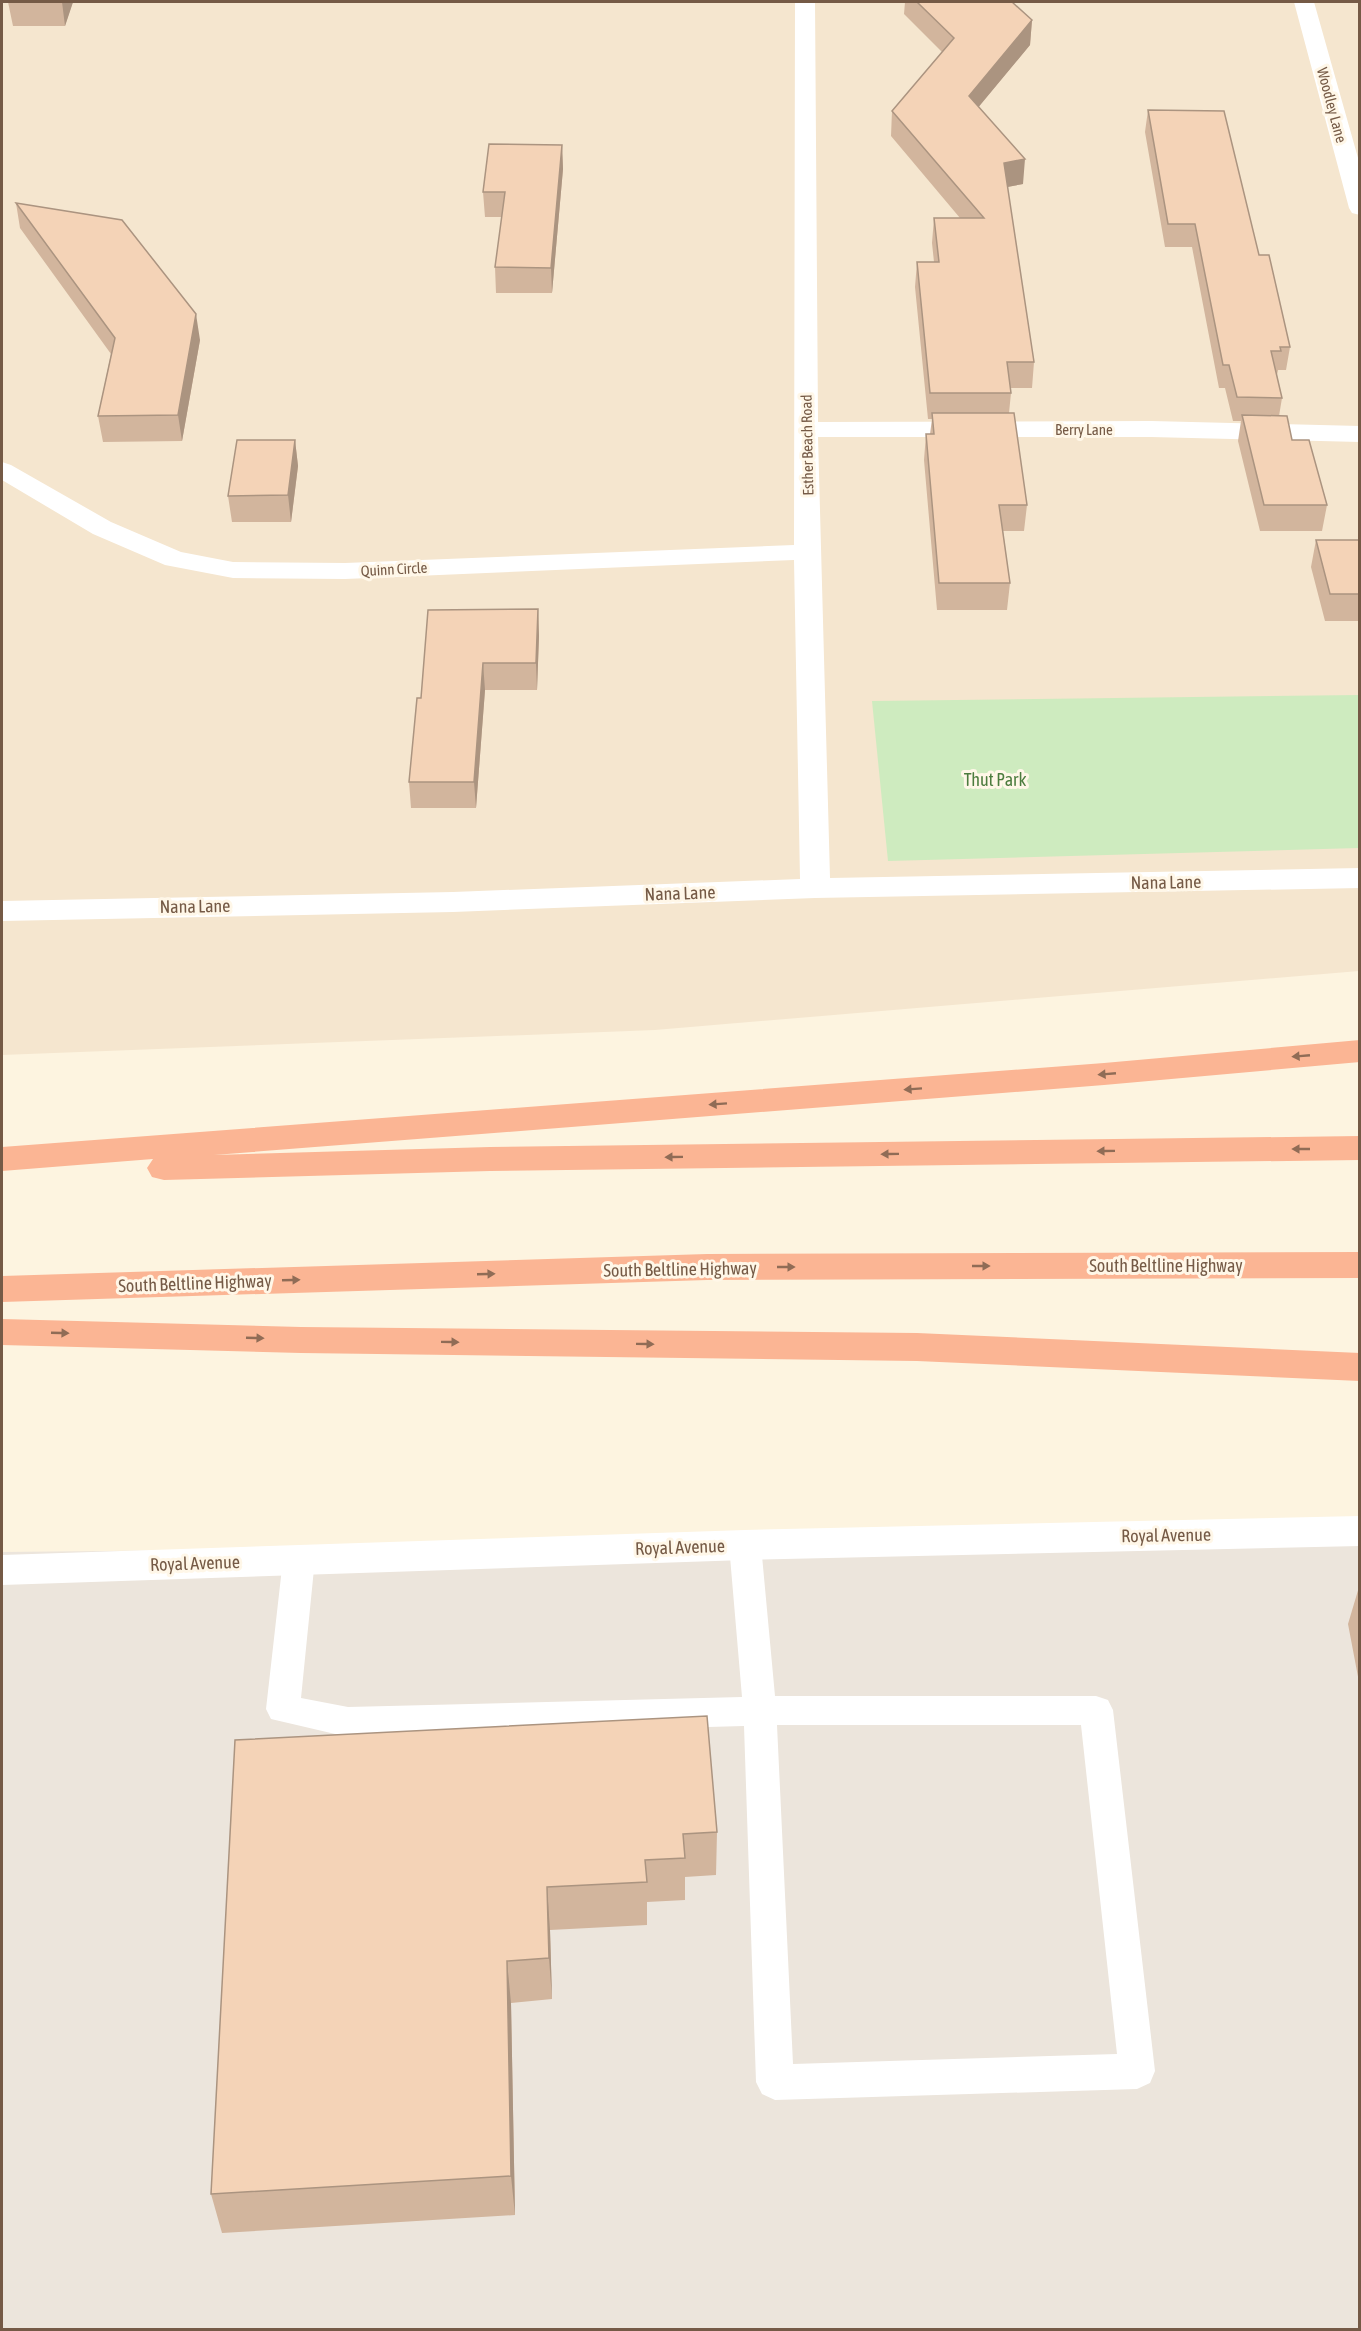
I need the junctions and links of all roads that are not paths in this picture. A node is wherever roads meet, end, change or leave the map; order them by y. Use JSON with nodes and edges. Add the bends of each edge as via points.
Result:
{"nodes":[{"id":1,"x":805,"y":2,"type":"edge"},
{"id":2,"x":1304,"y":2,"type":"edge"},
{"id":3,"x":1359,"y":208,"type":"edge"},
{"id":4,"x":808,"y":430,"type":"junction"},
{"id":5,"x":1359,"y":434,"type":"edge"},
{"id":6,"x":2,"y":470,"type":"edge"},
{"id":7,"x":808,"y":552,"type":"junction"},
{"id":8,"x":1359,"y":878,"type":"edge"},
{"id":9,"x":815,"y":888,"type":"junction"},
{"id":10,"x":2,"y":911,"type":"edge"},
{"id":11,"x":1359,"y":1051,"type":"edge"},
{"id":12,"x":1359,"y":1149,"type":"edge"},
{"id":13,"x":2,"y":1160,"type":"edge"},
{"id":14,"x":2,"y":1172,"type":"edge"},
{"id":15,"x":1359,"y":1265,"type":"edge"},
{"id":16,"x":2,"y":1289,"type":"edge"},
{"id":17,"x":2,"y":1332,"type":"edge"},
{"id":18,"x":1359,"y":1367,"type":"edge"},
{"id":19,"x":1359,"y":1531,"type":"edge"},
{"id":20,"x":745,"y":1545,"type":"junction"},
{"id":21,"x":299,"y":1559,"type":"junction"},
{"id":22,"x":2,"y":1570,"type":"edge"},
{"id":23,"x":760,"y":1711,"type":"junction"}],
"edges":[{"from":1,"to":4,"type":"street","name":"Esther Beach Road"},
{"from":2,"to":3,"type":"street","name":"Woodley Lane"},
{"from":4,"to":5,"type":"street","name":"Berry Lane","via":[[1151,429]]},
{"from":4,"to":7,"type":"street","name":"Esther Beach Road"},
{"from":6,"to":7,"type":"street","name":"Quinn Circle","via":[[102,528],[174,559],[233,570],[345,571]]},
{"from":7,"to":9,"type":"street","name":"Esther Beach Road"},
{"from":8,"to":9,"type":"street","name":"Nana Lane"},
{"from":9,"to":10,"type":"street","name":"Nana Lane","via":[[453,902]]},
{"from":11,"to":13,"type":"highway","one_way":true},
{"from":12,"to":14,"type":"highway","one_way":true,"via":[[490,1159]]},
{"from":16,"to":15,"type":"highway","name":"South Beltline Highway","one_way":true,"via":[[707,1268]]},
{"from":17,"to":18,"type":"highway","one_way":true,"via":[[301,1340],[918,1347]]},
{"from":19,"to":20,"type":"street","name":"Royal Avenue"},
{"from":20,"to":21,"type":"street","name":"Royal Avenue"},
{"from":20,"to":23,"type":"lane"},
{"from":21,"to":22,"type":"street","name":"Royal Avenue"},
{"from":21,"to":23,"type":"lane","via":[[283,1709],[348,1722]]},
{"from":23,"to":23,"type":"lane","via":[[1095,1710],[1137,2072],[775,2082]]}]}
